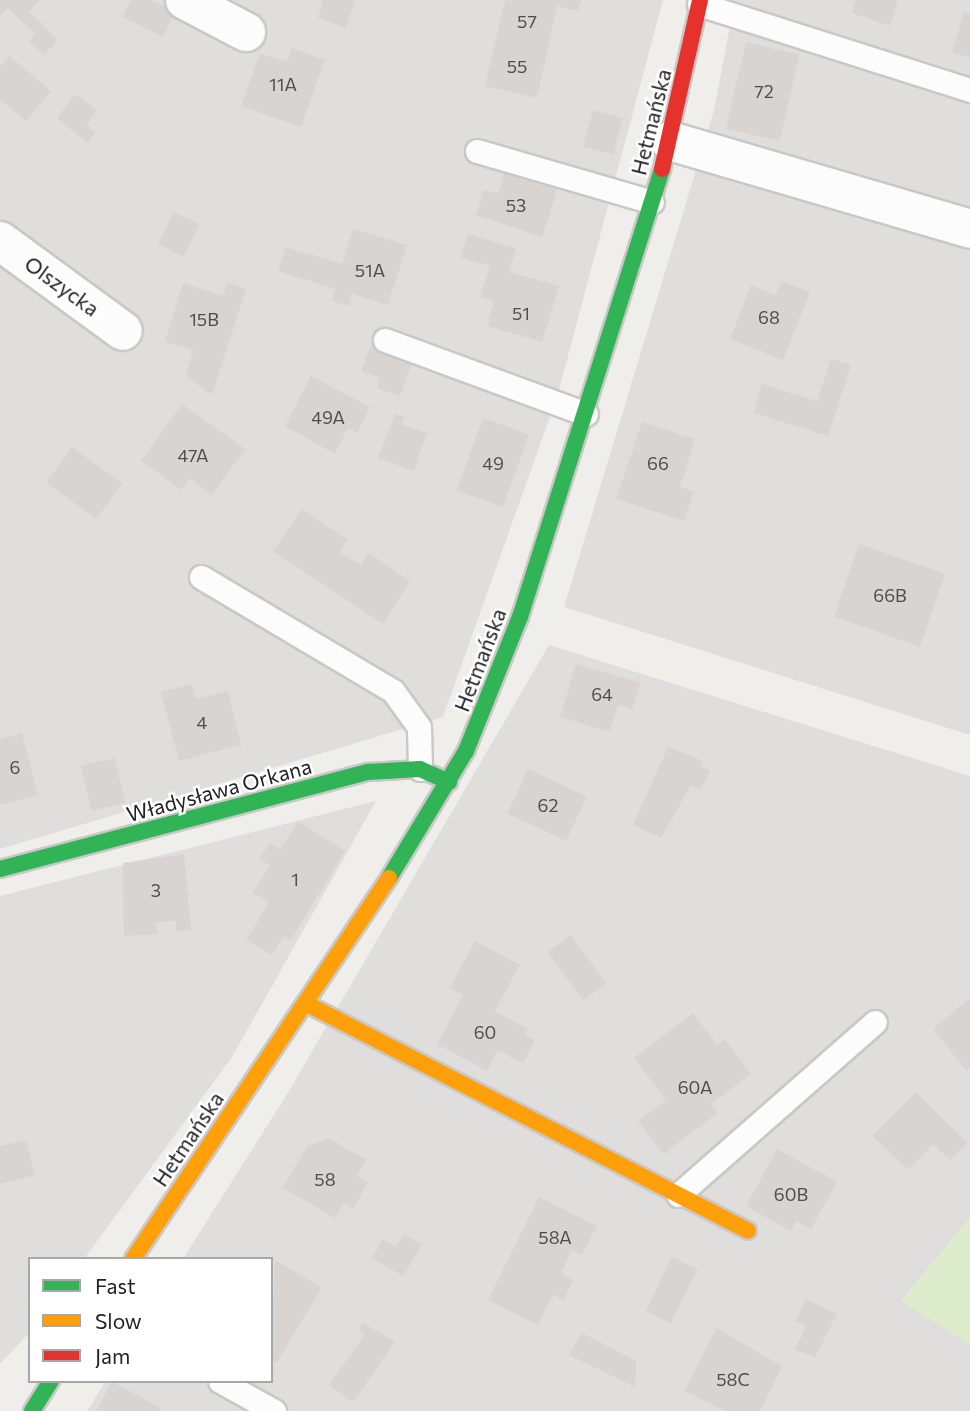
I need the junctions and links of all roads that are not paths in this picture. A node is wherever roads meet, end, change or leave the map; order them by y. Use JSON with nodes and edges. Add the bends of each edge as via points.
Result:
{"nodes":[{"id":1,"x":185,"y":0,"type":"edge"},
{"id":2,"x":700,"y":2,"type":"edge"},
{"id":3,"x":246,"y":32,"type":"dead end"},
{"id":4,"x":970,"y":90,"type":"edge"},
{"id":5,"x":670,"y":141,"type":"junction"},
{"id":6,"x":477,"y":151,"type":"dead end"},
{"id":7,"x":652,"y":202,"type":"junction"},
{"id":8,"x":970,"y":229,"type":"edge"},
{"id":9,"x":0,"y":241,"type":"edge"},
{"id":10,"x":124,"y":331,"type":"dead end"},
{"id":11,"x":385,"y":340,"type":"dead end"},
{"id":12,"x":586,"y":414,"type":"junction"},
{"id":13,"x":201,"y":577,"type":"dead end"},
{"id":14,"x":420,"y":769,"type":"junction"},
{"id":15,"x":449,"y":782,"type":"junction"},
{"id":16,"x":0,"y":869,"type":"edge"},
{"id":17,"x":305,"y":1003,"type":"junction"},
{"id":18,"x":875,"y":1022,"type":"dead end"},
{"id":19,"x":678,"y":1195,"type":"junction"},
{"id":20,"x":748,"y":1231,"type":"dead end"},
{"id":21,"x":134,"y":1257,"type":"edge"},
{"id":22,"x":50,"y":1383,"type":"edge"},
{"id":23,"x":224,"y":1383,"type":"edge"},
{"id":24,"x":32,"y":1411,"type":"edge"},
{"id":25,"x":274,"y":1411,"type":"edge"}],
"edges":[{"from":1,"to":3,"type":"street"},
{"from":2,"to":4,"type":"lane"},
{"from":2,"to":5,"type":"street","name":"Hetmańska"},
{"from":5,"to":7,"type":"street","name":"Hetmańska"},
{"from":5,"to":8,"type":"street"},
{"from":6,"to":7,"type":"lane"},
{"from":7,"to":12,"type":"street","name":"Hetmańska"},
{"from":9,"to":10,"type":"street","name":"Olszycka"},
{"from":11,"to":12,"type":"lane"},
{"from":12,"to":15,"type":"street","name":"Hetmańska","via":[[520,617]]},
{"from":13,"to":14,"type":"lane","via":[[393,691],[419,727]]},
{"from":14,"to":15,"type":"street","name":"Władysława Orkana"},
{"from":14,"to":16,"type":"street","name":"Władysława Orkana","via":[[368,772]]},
{"from":15,"to":17,"type":"street","name":"Hetmańska"},
{"from":17,"to":19,"type":"street"},
{"from":17,"to":21,"type":"street","name":"Hetmańska"},
{"from":18,"to":19,"type":"lane"},
{"from":19,"to":20,"type":"street"},
{"from":22,"to":24,"type":"street"},
{"from":23,"to":25,"type":"lane"}]}
